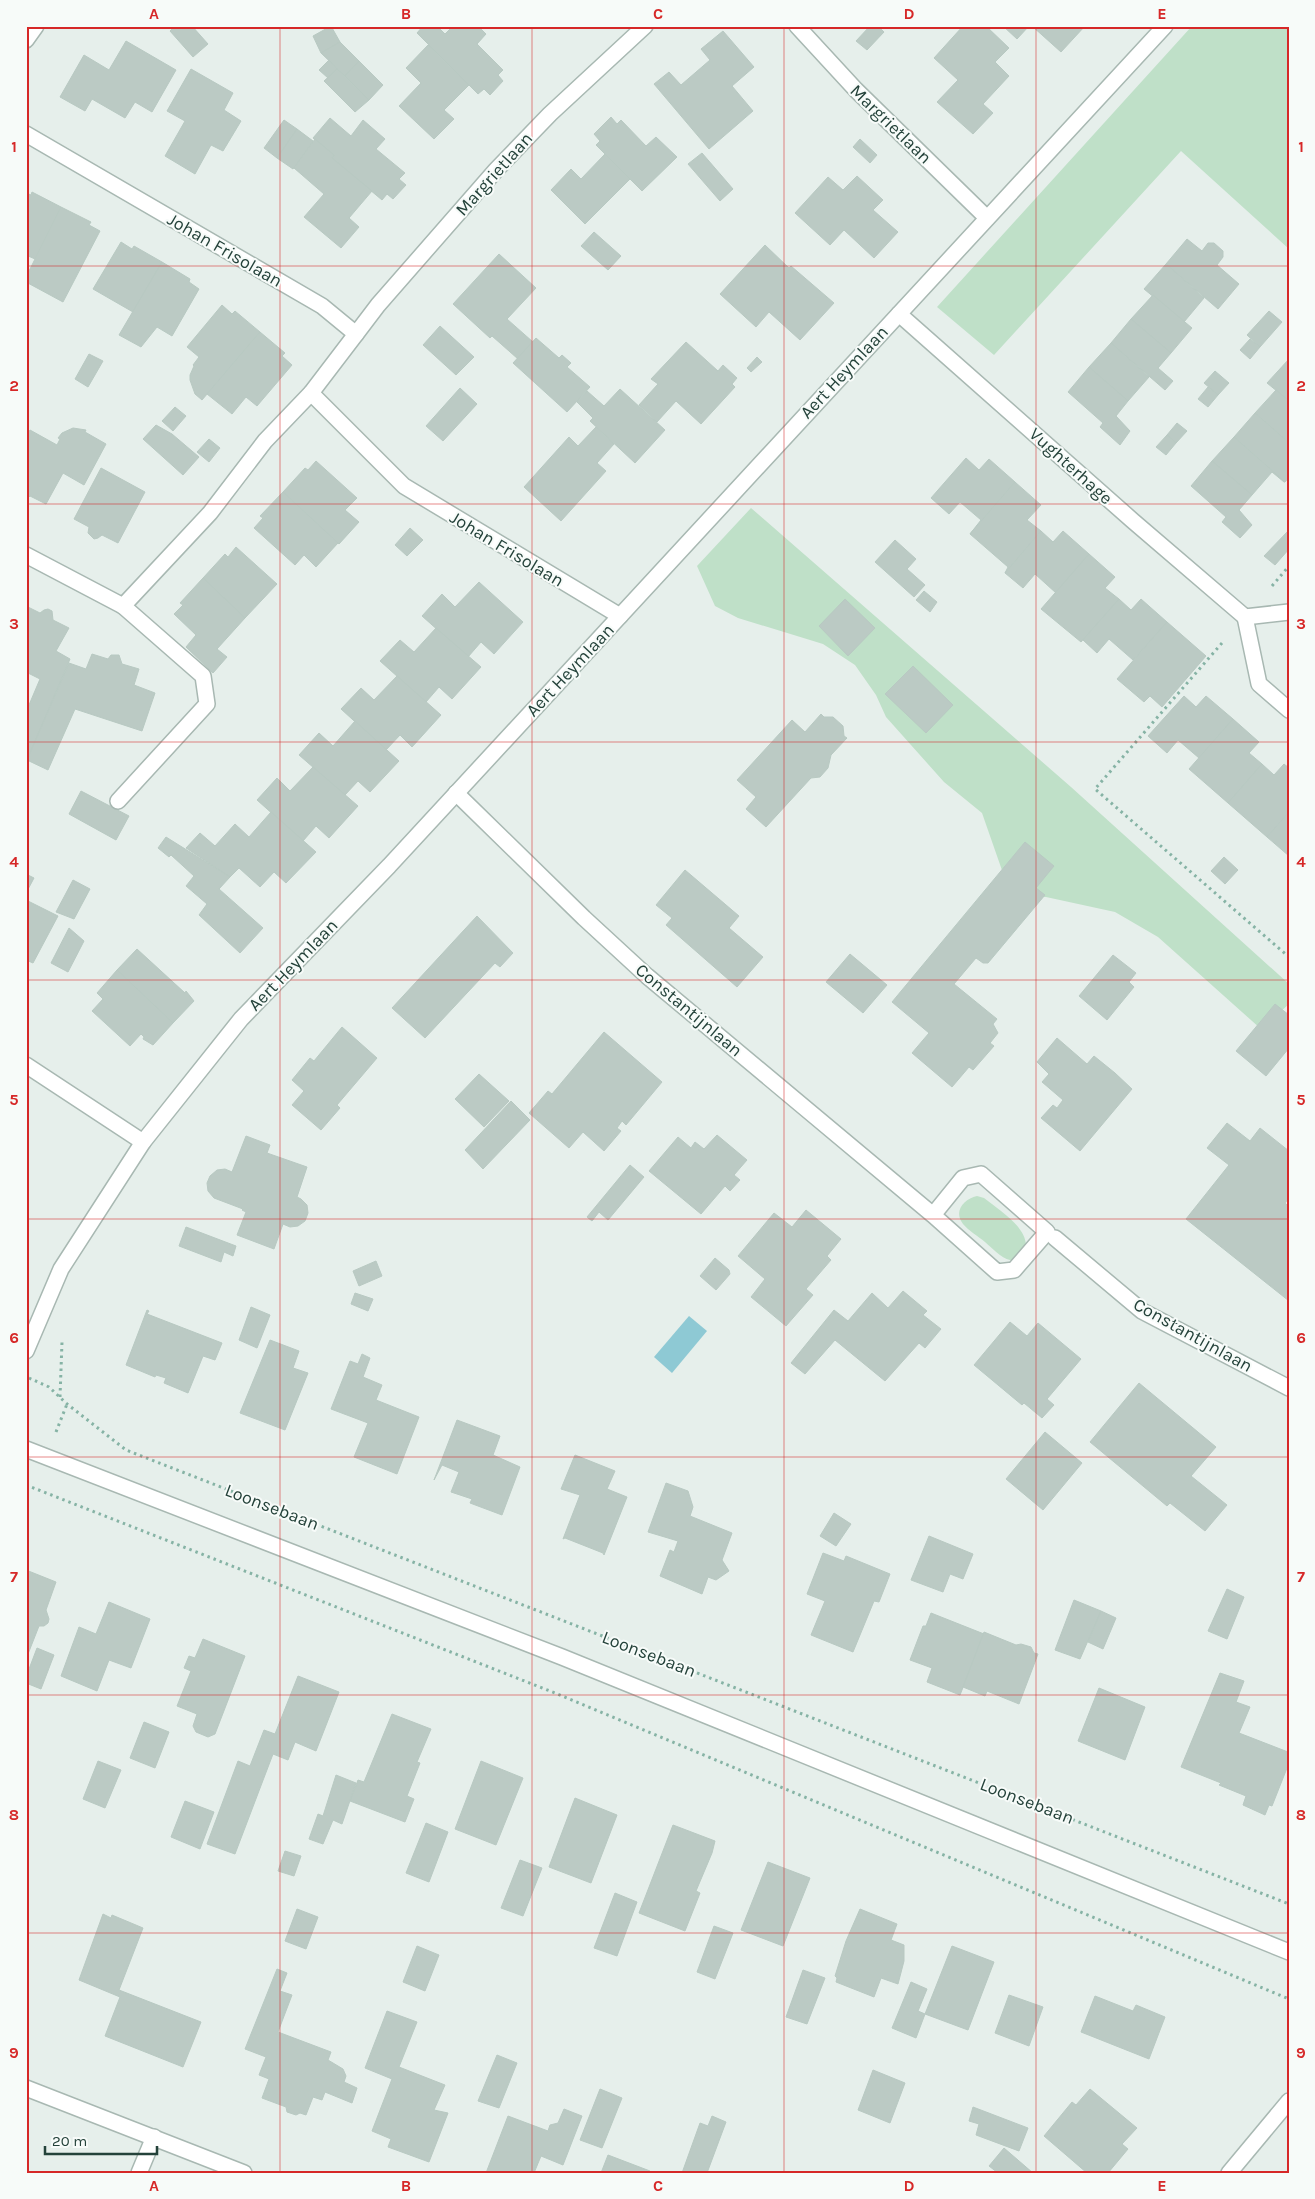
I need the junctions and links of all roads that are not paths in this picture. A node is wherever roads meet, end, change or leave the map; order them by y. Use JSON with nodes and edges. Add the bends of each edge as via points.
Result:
{"nodes":[{"id":1,"x":36,"y":26,"type":"edge"},
{"id":2,"x":645,"y":26,"type":"edge"},
{"id":3,"x":797,"y":26,"type":"edge"},
{"id":4,"x":1165,"y":26,"type":"edge"},
{"id":5,"x":26,"y":40,"type":"edge"},
{"id":6,"x":26,"y":134,"type":"edge"},
{"id":7,"x":987,"y":218,"type":"junction"},
{"id":8,"x":899,"y":314,"type":"junction"},
{"id":9,"x":356,"y":334,"type":"junction"},
{"id":10,"x":311,"y":393,"type":"junction"},
{"id":11,"x":26,"y":555,"type":"edge"},
{"id":12,"x":123,"y":606,"type":"junction"},
{"id":13,"x":1289,"y":612,"type":"edge"},
{"id":14,"x":620,"y":616,"type":"junction"},
{"id":15,"x":1245,"y":617,"type":"junction"},
{"id":16,"x":1289,"y":710,"type":"edge"},
{"id":17,"x":456,"y":792,"type":"junction"},
{"id":18,"x":118,"y":801,"type":"dead end"},
{"id":19,"x":26,"y":1065,"type":"edge"},
{"id":20,"x":143,"y":1142,"type":"junction"},
{"id":21,"x":933,"y":1215,"type":"junction"},
{"id":22,"x":1055,"y":1238,"type":"dead end"},
{"id":23,"x":26,"y":1351,"type":"edge"},
{"id":24,"x":1289,"y":1388,"type":"edge"},
{"id":25,"x":26,"y":1449,"type":"edge"},
{"id":26,"x":1289,"y":1952,"type":"edge"},
{"id":27,"x":26,"y":2088,"type":"edge"},
{"id":28,"x":1289,"y":2100,"type":"edge"},
{"id":29,"x":154,"y":2138,"type":"junction"},
{"id":30,"x":139,"y":2173,"type":"edge"},
{"id":31,"x":244,"y":2173,"type":"edge"},
{"id":32,"x":1229,"y":2173,"type":"edge"}],
"edges":[{"from":1,"to":5,"type":"street"},
{"from":2,"to":9,"type":"street","name":"Margrietlaan","via":[[550,114],[496,170]]},
{"from":3,"to":7,"type":"street","name":"Margrietlaan","via":[[856,90]]},
{"from":4,"to":7,"type":"street","name":"Aert Heymlaan"},
{"from":6,"to":9,"type":"street","name":"Johan Frisolaan","via":[[322,306]]},
{"from":7,"to":8,"type":"street","name":"Aert Heymlaan"},
{"from":8,"to":14,"type":"street","name":"Aert Heymlaan"},
{"from":8,"to":15,"type":"street","name":"Vughterhage"},
{"from":9,"to":10,"type":"street"},
{"from":10,"to":12,"type":"street","via":[[265,441],[210,513]]},
{"from":10,"to":14,"type":"street","name":"Johan Frisolaan","via":[[404,486]]},
{"from":11,"to":12,"type":"street"},
{"from":12,"to":18,"type":"street","via":[[203,676],[207,704]]},
{"from":13,"to":15,"type":"street"},
{"from":14,"to":17,"type":"street","name":"Aert Heymlaan"},
{"from":15,"to":16,"type":"street","via":[[1259,684]]},
{"from":17,"to":20,"type":"street","name":"Aert Heymlaan","via":[[241,1019]]},
{"from":17,"to":21,"type":"street","name":"Constantijnlaan","via":[[647,976]]},
{"from":19,"to":20,"type":"street"},
{"from":20,"to":23,"type":"street","name":"Aert Heymlaan","via":[[61,1269]]},
{"from":21,"to":21,"type":"street","name":"Constantijnlaan","via":[[997,1272],[1014,1270],[1047,1232],[981,1174],[963,1178]]},
{"from":22,"to":24,"type":"street","name":"Constantijnlaan","via":[[1142,1311]]},
{"from":25,"to":26,"type":"street","name":"Loonsebaan","via":[[562,1657]]},
{"from":27,"to":29,"type":"street"},
{"from":28,"to":32,"type":"street"},
{"from":29,"to":30,"type":"street"},
{"from":29,"to":31,"type":"street"}]}
